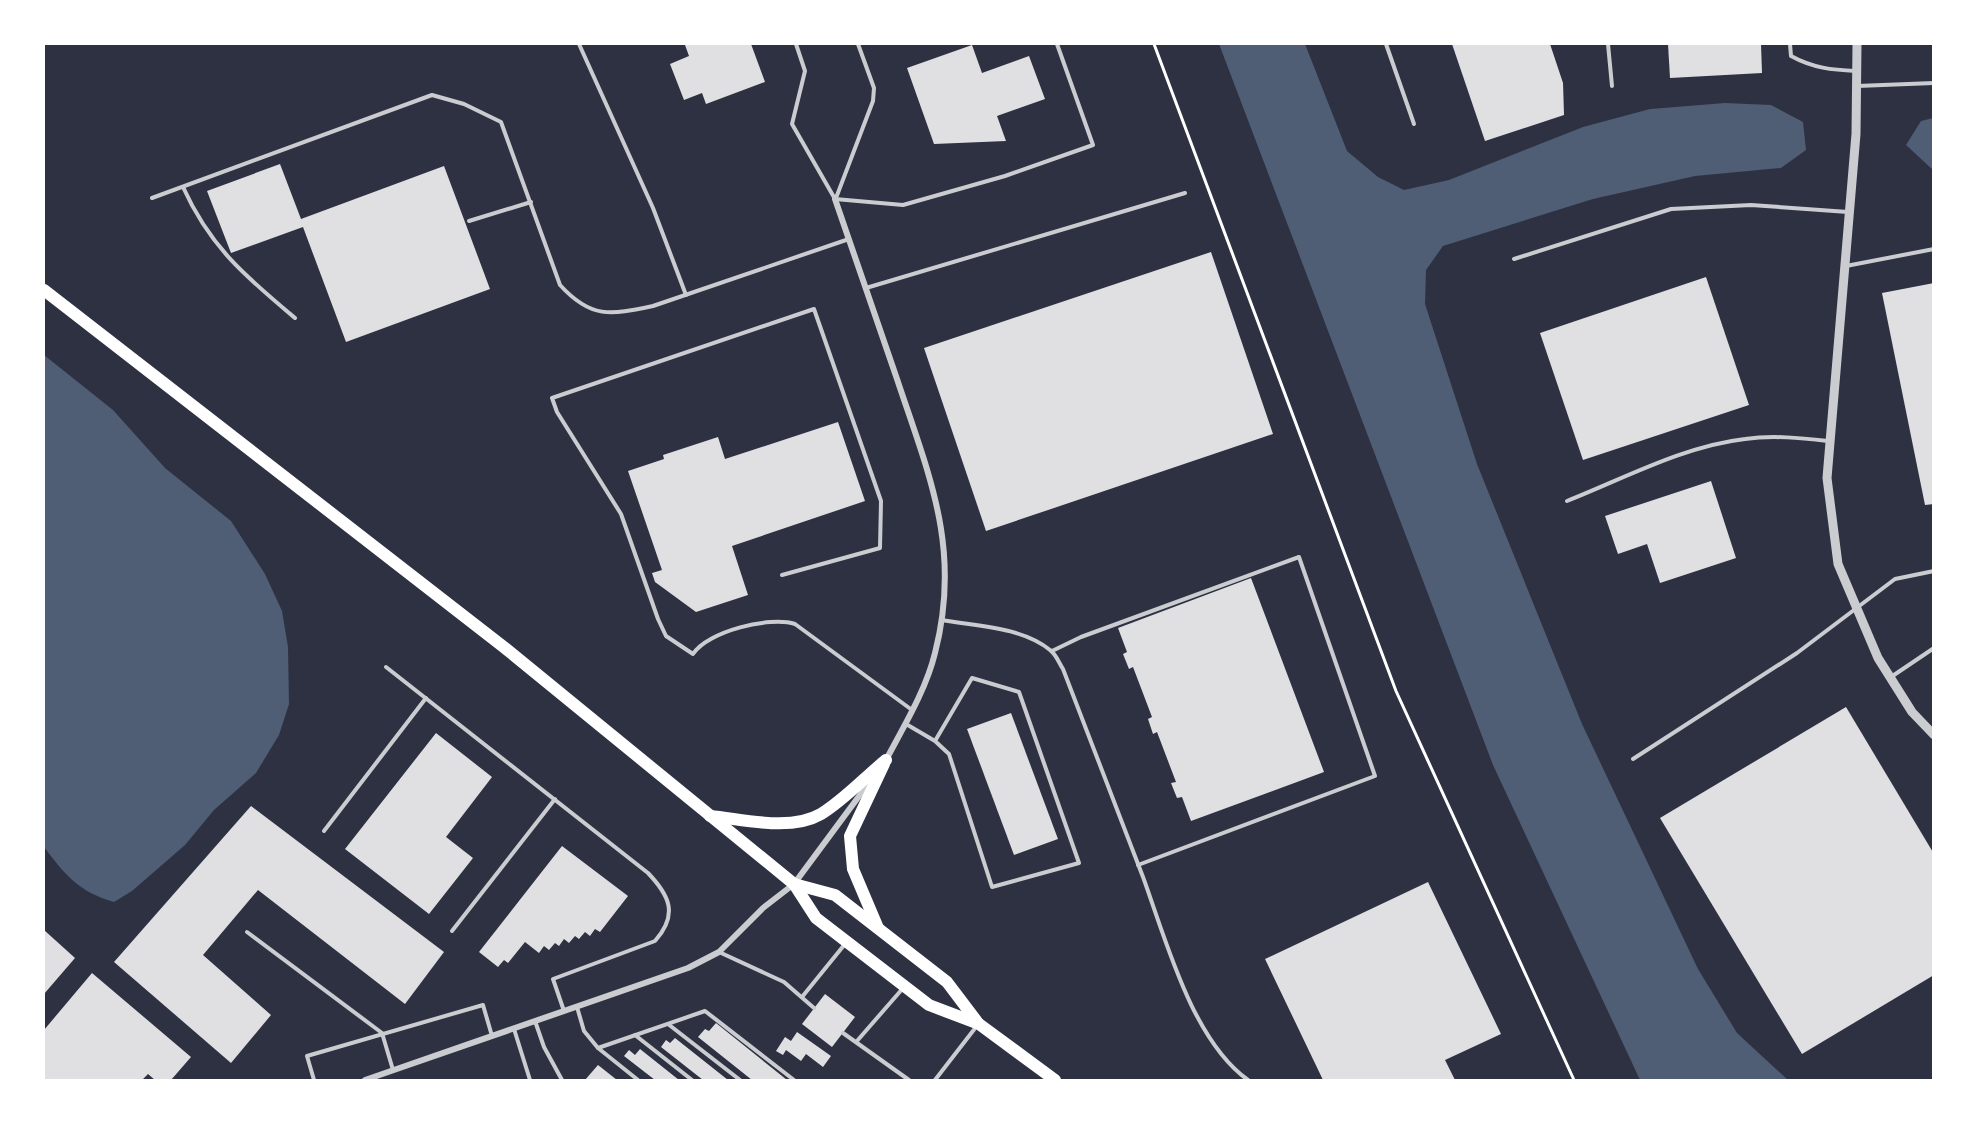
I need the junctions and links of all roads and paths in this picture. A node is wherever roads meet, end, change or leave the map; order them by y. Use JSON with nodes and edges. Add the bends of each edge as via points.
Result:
{"nodes":[{"id":1,"x":579,"y":44,"type":"edge"},
{"id":2,"x":796,"y":44,"type":"edge"},
{"id":3,"x":858,"y":44,"type":"edge"},
{"id":4,"x":1057,"y":44,"type":"edge"},
{"id":5,"x":1154,"y":44,"type":"edge"},
{"id":6,"x":1386,"y":44,"type":"edge"},
{"id":7,"x":1608,"y":44,"type":"edge"},
{"id":8,"x":1790,"y":44,"type":"edge"},
{"id":9,"x":1857,"y":44,"type":"edge"},
{"id":10,"x":1857,"y":71,"type":"junction"},
{"id":11,"x":1934,"y":83,"type":"edge"},
{"id":12,"x":1612,"y":86,"type":"dead end"},
{"id":13,"x":1857,"y":86,"type":"junction"},
{"id":14,"x":1414,"y":124,"type":"dead end"},
{"id":15,"x":183,"y":187,"type":"junction"},
{"id":16,"x":1185,"y":192,"type":"dead end"},
{"id":17,"x":152,"y":198,"type":"dead end"},
{"id":18,"x":835,"y":199,"type":"junction"},
{"id":19,"x":531,"y":202,"type":"junction"},
{"id":20,"x":1849,"y":212,"type":"junction"},
{"id":21,"x":469,"y":221,"type":"dead end"},
{"id":22,"x":849,"y":239,"type":"junction"},
{"id":23,"x":1934,"y":249,"type":"edge"},
{"id":24,"x":1514,"y":259,"type":"dead end"},
{"id":25,"x":1844,"y":266,"type":"junction"},
{"id":26,"x":866,"y":288,"type":"junction"},
{"id":27,"x":44,"y":290,"type":"edge"},
{"id":28,"x":686,"y":295,"type":"junction"},
{"id":29,"x":295,"y":318,"type":"dead end"},
{"id":30,"x":1829,"y":441,"type":"junction"},
{"id":31,"x":1567,"y":501,"type":"dead end"},
{"id":32,"x":1934,"y":571,"type":"edge"},
{"id":33,"x":782,"y":575,"type":"dead end"},
{"id":34,"x":1857,"y":609,"type":"junction"},
{"id":35,"x":942,"y":621,"type":"junction"},
{"id":36,"x":1934,"y":648,"type":"edge"},
{"id":37,"x":1052,"y":651,"type":"junction"},
{"id":38,"x":386,"y":667,"type":"dead end"},
{"id":39,"x":1890,"y":678,"type":"junction"},
{"id":40,"x":426,"y":698,"type":"junction"},
{"id":41,"x":912,"y":710,"type":"junction"},
{"id":42,"x":905,"y":723,"type":"junction"},
{"id":43,"x":1934,"y":735,"type":"edge"},
{"id":44,"x":935,"y":741,"type":"junction"},
{"id":45,"x":1634,"y":759,"type":"dead end"},
{"id":46,"x":886,"y":760,"type":"junction"},
{"id":47,"x":555,"y":799,"type":"junction"},
{"id":48,"x":710,"y":816,"type":"junction"},
{"id":49,"x":324,"y":831,"type":"dead end"},
{"id":50,"x":1138,"y":865,"type":"junction"},
{"id":51,"x":794,"y":884,"type":"junction"},
{"id":52,"x":878,"y":929,"type":"junction"},
{"id":53,"x":452,"y":931,"type":"dead end"},
{"id":54,"x":247,"y":932,"type":"dead end"},
{"id":55,"x":847,"y":941,"type":"junction"},
{"id":56,"x":719,"y":952,"type":"junction"},
{"id":57,"x":905,"y":986,"type":"junction"},
{"id":58,"x":802,"y":997,"type":"junction"},
{"id":59,"x":577,"y":1007,"type":"junction"},
{"id":60,"x":814,"y":1008,"type":"dead end"},
{"id":61,"x":564,"y":1011,"type":"junction"},
{"id":62,"x":535,"y":1021,"type":"junction"},
{"id":63,"x":668,"y":1024,"type":"junction"},
{"id":64,"x":978,"y":1024,"type":"junction"},
{"id":65,"x":514,"y":1029,"type":"junction"},
{"id":66,"x":382,"y":1033,"type":"junction"},
{"id":67,"x":843,"y":1033,"type":"dead end"},
{"id":68,"x":635,"y":1035,"type":"junction"},
{"id":69,"x":492,"y":1036,"type":"junction"},
{"id":70,"x":857,"y":1041,"type":"junction"},
{"id":71,"x":598,"y":1048,"type":"junction"},
{"id":72,"x":393,"y":1071,"type":"junction"},
{"id":73,"x":314,"y":1080,"type":"edge"},
{"id":74,"x":365,"y":1080,"type":"edge"},
{"id":75,"x":530,"y":1080,"type":"edge"},
{"id":76,"x":562,"y":1080,"type":"edge"},
{"id":77,"x":638,"y":1080,"type":"edge"},
{"id":78,"x":692,"y":1080,"type":"edge"},
{"id":79,"x":740,"y":1080,"type":"edge"},
{"id":80,"x":794,"y":1080,"type":"edge"},
{"id":81,"x":909,"y":1080,"type":"edge"},
{"id":82,"x":935,"y":1080,"type":"edge"},
{"id":83,"x":1055,"y":1080,"type":"edge"},
{"id":84,"x":1248,"y":1080,"type":"edge"},
{"id":85,"x":1574,"y":1080,"type":"edge"}],
"edges":[{"from":1,"to":28,"type":"lane","via":[[653,208]]},
{"from":2,"to":18,"type":"lane","via":[[805,71],[792,124]]},
{"from":3,"to":18,"type":"lane","via":[[874,88],[873,101]]},
{"from":4,"to":18,"type":"lane","via":[[1093,146],[903,205]]},
{"from":5,"to":85,"type":"path","via":[[1396,692]]},
{"from":6,"to":14,"type":"lane"},
{"from":7,"to":12,"type":"lane"},
{"from":8,"to":10,"type":"lane","via":[[1791,56],[1802,62],[1824,70]]},
{"from":9,"to":10,"type":"street"},
{"from":10,"to":13,"type":"street"},
{"from":11,"to":13,"type":"lane"},
{"from":13,"to":20,"type":"street"},
{"from":15,"to":17,"type":"lane"},
{"from":15,"to":19,"type":"lane","via":[[432,95],[464,104],[501,122]]},
{"from":15,"to":29,"type":"lane","via":[[227,258]]},
{"from":16,"to":26,"type":"lane"},
{"from":18,"to":22,"type":"street"},
{"from":19,"to":21,"type":"lane"},
{"from":19,"to":28,"type":"lane","via":[[560,285],[576,303],[593,311],[624,312]]},
{"from":20,"to":24,"type":"lane","via":[[1751,205],[1671,209]]},
{"from":20,"to":25,"type":"street"},
{"from":22,"to":26,"type":"street"},
{"from":22,"to":28,"type":"lane"},
{"from":23,"to":25,"type":"lane"},
{"from":25,"to":30,"type":"street"},
{"from":26,"to":35,"type":"street","via":[[936,495],[946,562]]},
{"from":27,"to":48,"type":"main road","via":[[496,641]]},
{"from":30,"to":31,"type":"lane","via":[[1793,437],[1745,439],[1698,448]]},
{"from":30,"to":34,"type":"street","via":[[1827,478],[1838,564]]},
{"from":32,"to":34,"type":"lane","via":[[1894,579]]},
{"from":33,"to":41,"type":"lane","via":[[880,548],[880,501],[814,309],[552,398],[621,514],[666,636],[693,654],[699,644],[717,636],[768,621],[795,624]]},
{"from":34,"to":39,"type":"street"},
{"from":34,"to":45,"type":"lane","via":[[1797,653]]},
{"from":35,"to":37,"type":"lane","via":[[1004,630]]},
{"from":35,"to":41,"type":"street","via":[[935,655]]},
{"from":36,"to":39,"type":"lane"},
{"from":37,"to":50,"type":"lane","via":[[1063,669]]},
{"from":37,"to":50,"type":"lane","via":[[1299,557],[1375,776]]},
{"from":38,"to":40,"type":"lane"},
{"from":39,"to":43,"type":"street","via":[[1912,712]]},
{"from":40,"to":47,"type":"lane"},
{"from":40,"to":49,"type":"lane"},
{"from":41,"to":42,"type":"street"},
{"from":42,"to":44,"type":"lane"},
{"from":42,"to":46,"type":"street"},
{"from":44,"to":44,"type":"lane","via":[[949,754],[992,887],[1079,863],[1018,692],[972,678]]},
{"from":46,"to":48,"type":"main road","via":[[820,814],[806,819],[777,822]]},
{"from":46,"to":51,"type":"street"},
{"from":46,"to":52,"type":"main road","via":[[850,836],[853,869]]},
{"from":47,"to":53,"type":"lane"},
{"from":47,"to":61,"type":"lane","via":[[648,873],[667,893],[669,914],[664,931],[655,941],[553,979]]},
{"from":48,"to":51,"type":"main road"},
{"from":50,"to":84,"type":"lane","via":[[1179,982],[1235,1071]]},
{"from":51,"to":52,"type":"main road","via":[[835,895]]},
{"from":51,"to":55,"type":"main road","via":[[816,918]]},
{"from":51,"to":56,"type":"street","via":[[763,908]]},
{"from":52,"to":64,"type":"main road","via":[[947,982]]},
{"from":54,"to":66,"type":"lane"},
{"from":55,"to":57,"type":"main road"},
{"from":55,"to":58,"type":"lane"},
{"from":56,"to":58,"type":"lane","via":[[784,982]]},
{"from":56,"to":59,"type":"street","via":[[688,968]]},
{"from":57,"to":64,"type":"main road","via":[[929,1005]]},
{"from":57,"to":70,"type":"lane"},
{"from":58,"to":60,"type":"lane"},
{"from":59,"to":61,"type":"street"},
{"from":59,"to":71,"type":"lane","via":[[585,1032]]},
{"from":61,"to":62,"type":"street"},
{"from":62,"to":65,"type":"street"},
{"from":62,"to":76,"type":"lane"},
{"from":63,"to":68,"type":"lane"},
{"from":63,"to":79,"type":"lane"},
{"from":63,"to":80,"type":"lane","via":[[705,1011]]},
{"from":64,"to":82,"type":"lane"},
{"from":64,"to":83,"type":"main road"},
{"from":65,"to":69,"type":"street"},
{"from":65,"to":75,"type":"lane"},
{"from":66,"to":69,"type":"lane","via":[[483,1005]]},
{"from":66,"to":72,"type":"lane"},
{"from":66,"to":73,"type":"lane","via":[[307,1056]]},
{"from":67,"to":70,"type":"lane"},
{"from":68,"to":71,"type":"lane"},
{"from":68,"to":78,"type":"lane"},
{"from":69,"to":72,"type":"street"},
{"from":70,"to":81,"type":"lane"},
{"from":71,"to":77,"type":"lane"},
{"from":72,"to":74,"type":"street"}]}
